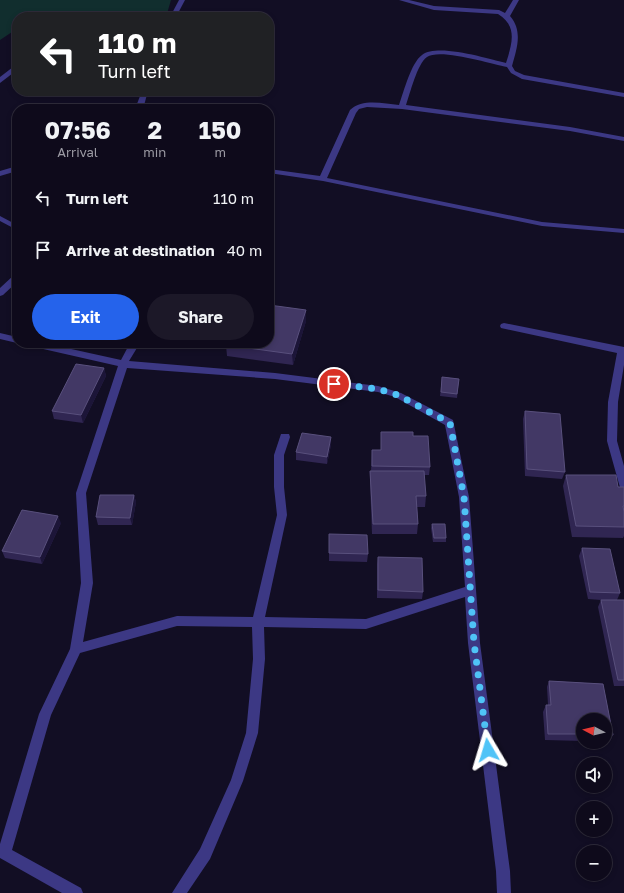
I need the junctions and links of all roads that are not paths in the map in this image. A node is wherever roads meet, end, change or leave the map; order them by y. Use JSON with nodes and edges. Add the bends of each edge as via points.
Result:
{"nodes":[{"id":1,"x":182,"y":0,"type":"edge"},
{"id":2,"x":402,"y":0,"type":"edge"},
{"id":3,"x":516,"y":0,"type":"edge"},
{"id":4,"x":176,"y":12,"type":"edge"},
{"id":5,"x":507,"y":15,"type":"junction"},
{"id":6,"x":509,"y":66,"type":"junction"},
{"id":7,"x":12,"y":70,"type":"edge"},
{"id":8,"x":0,"y":81,"type":"edge"},
{"id":9,"x":624,"y":96,"type":"edge"},
{"id":10,"x":402,"y":107,"type":"junction"},
{"id":11,"x":624,"y":139,"type":"edge"},
{"id":12,"x":12,"y":170,"type":"edge"},
{"id":13,"x":274,"y":172,"type":"edge"},
{"id":14,"x":0,"y":174,"type":"edge"},
{"id":15,"x":323,"y":179,"type":"junction"},
{"id":16,"x":0,"y":218,"type":"edge"},
{"id":17,"x":12,"y":225,"type":"edge"},
{"id":18,"x":624,"y":231,"type":"edge"},
{"id":19,"x":12,"y":281,"type":"edge"},
{"id":20,"x":0,"y":292,"type":"edge"},
{"id":21,"x":504,"y":326,"type":"dead end"},
{"id":22,"x":0,"y":336,"type":"edge"},
{"id":23,"x":12,"y":339,"type":"edge"},
{"id":24,"x":52,"y":348,"type":"edge"},
{"id":25,"x":132,"y":348,"type":"edge"},
{"id":26,"x":623,"y":350,"type":"edge"},
{"id":27,"x":123,"y":364,"type":"junction"},
{"id":28,"x":285,"y":437,"type":"dead end"},
{"id":29,"x":624,"y":484,"type":"edge"},
{"id":30,"x":470,"y":590,"type":"junction"},
{"id":31,"x":258,"y":622,"type":"junction"},
{"id":32,"x":76,"y":649,"type":"junction"},
{"id":33,"x":3,"y":852,"type":"edge"},
{"id":34,"x":76,"y":893,"type":"edge"},
{"id":35,"x":179,"y":893,"type":"edge"},
{"id":36,"x":504,"y":893,"type":"edge"}],
"edges":[{"from":1,"to":4,"type":"street"},
{"from":2,"to":5,"type":"street","via":[[434,8],[490,10]]},
{"from":3,"to":5,"type":"street"},
{"from":5,"to":6,"type":"street","via":[[516,39]]},
{"from":6,"to":9,"type":"street","via":[[522,77]]},
{"from":6,"to":10,"type":"street","via":[[456,54],[432,53],[424,57],[418,67]]},
{"from":7,"to":8,"type":"street"},
{"from":10,"to":11,"type":"street","via":[[570,129]]},
{"from":10,"to":15,"type":"street","via":[[366,105],[357,108]]},
{"from":12,"to":14,"type":"street"},
{"from":13,"to":15,"type":"street"},
{"from":15,"to":18,"type":"street","via":[[542,224]]},
{"from":16,"to":17,"type":"street"},
{"from":19,"to":20,"type":"street"},
{"from":21,"to":26,"type":"street"},
{"from":22,"to":23,"type":"street"},
{"from":24,"to":27,"type":"street"},
{"from":25,"to":27,"type":"street"},
{"from":26,"to":29,"type":"street","via":[[613,402],[612,440]]},
{"from":27,"to":30,"type":"street","via":[[275,376],[378,389],[398,395],[450,423],[464,497]]},
{"from":27,"to":32,"type":"street","via":[[80,493],[87,583]]},
{"from":28,"to":31,"type":"street","via":[[279,455],[282,515]]},
{"from":30,"to":31,"type":"street","via":[[366,624]]},
{"from":30,"to":36,"type":"street"},
{"from":31,"to":32,"type":"street","via":[[177,621]]},
{"from":31,"to":35,"type":"street","via":[[259,659],[252,733],[237,781],[205,854]]},
{"from":32,"to":33,"type":"street","via":[[45,714]]},
{"from":33,"to":34,"type":"street"}]}
